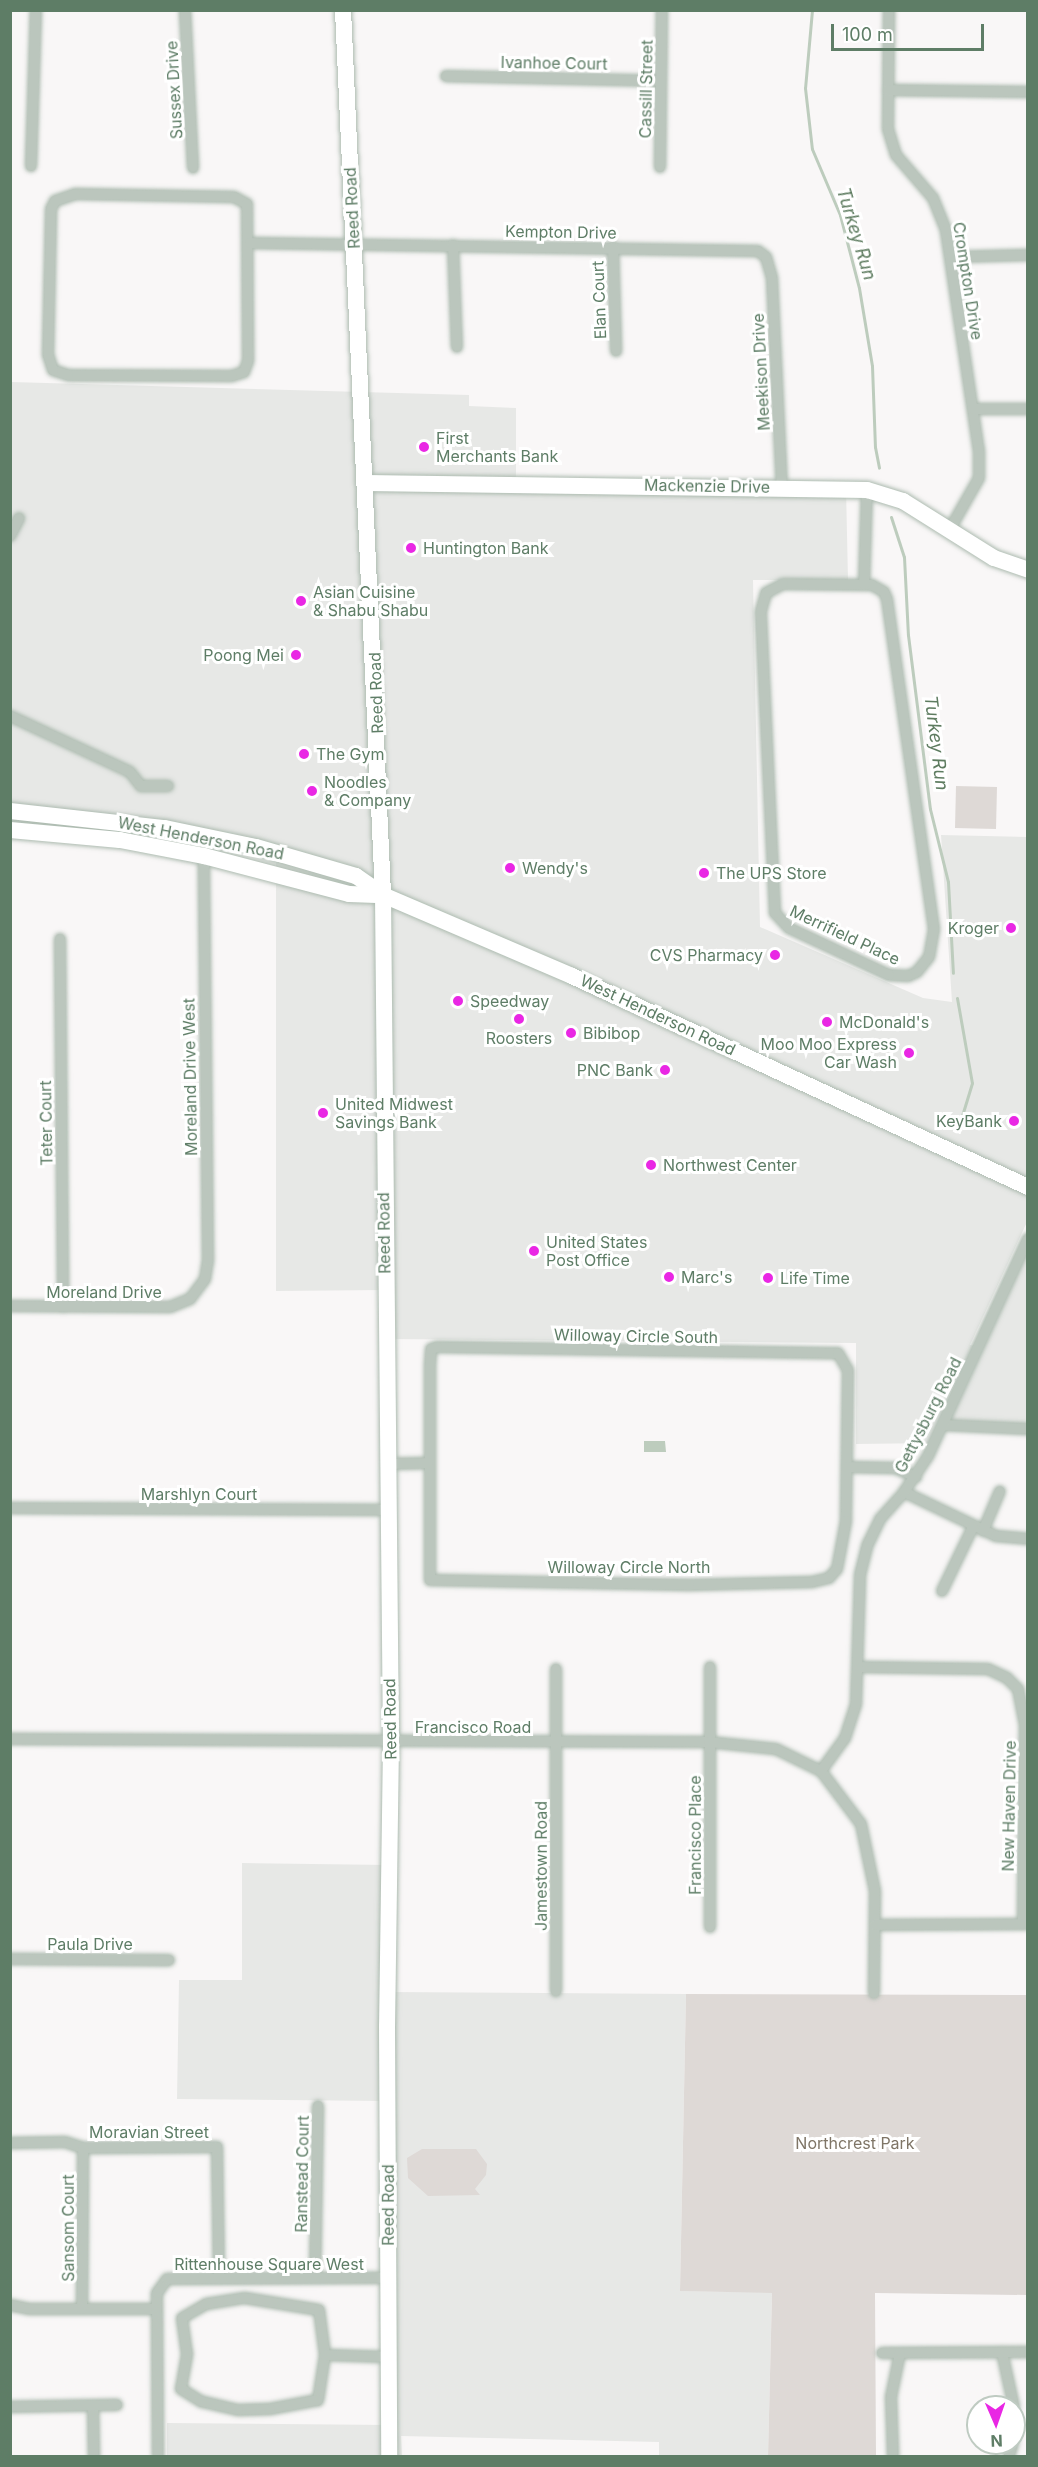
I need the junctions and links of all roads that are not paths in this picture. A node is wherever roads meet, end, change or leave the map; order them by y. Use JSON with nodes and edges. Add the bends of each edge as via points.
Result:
{"nodes":[{"id":1,"x":36,"y":10,"type":"edge"},
{"id":2,"x":185,"y":10,"type":"edge"},
{"id":3,"x":343,"y":10,"type":"edge"},
{"id":4,"x":662,"y":10,"type":"edge"},
{"id":5,"x":889,"y":10,"type":"edge"},
{"id":6,"x":446,"y":75,"type":"dead end"},
{"id":7,"x":661,"y":81,"type":"junction"},
{"id":8,"x":888,"y":90,"type":"junction"},
{"id":9,"x":1028,"y":92,"type":"edge"},
{"id":10,"x":31,"y":166,"type":"dead end"},
{"id":11,"x":660,"y":167,"type":"dead end"},
{"id":12,"x":193,"y":168,"type":"dead end"},
{"id":13,"x":250,"y":243,"type":"junction"},
{"id":14,"x":354,"y":244,"type":"junction"},
{"id":15,"x":453,"y":245,"type":"junction"},
{"id":16,"x":613,"y":247,"type":"junction"},
{"id":17,"x":1028,"y":255,"type":"edge"},
{"id":18,"x":766,"y":257,"type":"joint"},
{"id":19,"x":952,"y":257,"type":"junction"},
{"id":20,"x":457,"y":347,"type":"dead end"},
{"id":21,"x":616,"y":351,"type":"dead end"},
{"id":22,"x":974,"y":409,"type":"junction"},
{"id":23,"x":1028,"y":409,"type":"edge"},
{"id":24,"x":366,"y":483,"type":"junction"},
{"id":25,"x":782,"y":487,"type":"junction"},
{"id":26,"x":867,"y":490,"type":"junction"},
{"id":27,"x":18,"y":518,"type":"edge"},
{"id":28,"x":950,"y":529,"type":"junction"},
{"id":29,"x":10,"y":536,"type":"edge"},
{"id":30,"x":1028,"y":570,"type":"edge"},
{"id":31,"x":864,"y":584,"type":"junction"},
{"id":32,"x":10,"y":716,"type":"edge"},
{"id":33,"x":168,"y":786,"type":"dead end"},
{"id":34,"x":10,"y":811,"type":"edge"},
{"id":35,"x":190,"y":820,"type":"dead end"},
{"id":36,"x":10,"y":830,"type":"edge"},
{"id":37,"x":256,"y":847,"type":"junction"},
{"id":38,"x":204,"y":856,"type":"junction"},
{"id":39,"x":383,"y":895,"type":"junction"},
{"id":40,"x":60,"y":939,"type":"dead end"},
{"id":41,"x":1028,"y":1186,"type":"edge"},
{"id":42,"x":1028,"y":1239,"type":"edge"},
{"id":43,"x":194,"y":1295,"type":"joint"},
{"id":44,"x":10,"y":1306,"type":"edge"},
{"id":45,"x":63,"y":1307,"type":"junction"},
{"id":46,"x":943,"y":1425,"type":"junction"},
{"id":47,"x":1028,"y":1429,"type":"edge"},
{"id":48,"x":428,"y":1463,"type":"junction"},
{"id":49,"x":387,"y":1464,"type":"junction"},
{"id":50,"x":847,"y":1467,"type":"junction"},
{"id":51,"x":916,"y":1477,"type":"junction"},
{"id":52,"x":1000,"y":1491,"type":"dead end"},
{"id":53,"x":904,"y":1492,"type":"junction"},
{"id":54,"x":10,"y":1508,"type":"edge"},
{"id":55,"x":388,"y":1510,"type":"junction"},
{"id":56,"x":978,"y":1529,"type":"junction"},
{"id":57,"x":1028,"y":1539,"type":"edge"},
{"id":58,"x":942,"y":1591,"type":"dead end"},
{"id":59,"x":710,"y":1667,"type":"dead end"},
{"id":60,"x":858,"y":1667,"type":"junction"},
{"id":61,"x":556,"y":1669,"type":"dead end"},
{"id":62,"x":10,"y":1739,"type":"edge"},
{"id":63,"x":556,"y":1742,"type":"junction"},
{"id":64,"x":709,"y":1742,"type":"junction"},
{"id":65,"x":391,"y":1743,"type":"junction"},
{"id":66,"x":821,"y":1771,"type":"junction"},
{"id":67,"x":1025,"y":1924,"type":"edge"},
{"id":68,"x":875,"y":1925,"type":"junction"},
{"id":69,"x":710,"y":1927,"type":"dead end"},
{"id":70,"x":10,"y":1959,"type":"edge"},
{"id":71,"x":169,"y":1960,"type":"dead end"},
{"id":72,"x":556,"y":1991,"type":"dead end"},
{"id":73,"x":874,"y":1993,"type":"dead end"},
{"id":74,"x":318,"y":2106,"type":"dead end"},
{"id":75,"x":10,"y":2143,"type":"edge"},
{"id":76,"x":83,"y":2148,"type":"junction"},
{"id":77,"x":219,"y":2278,"type":"junction"},
{"id":78,"x":315,"y":2278,"type":"junction"},
{"id":79,"x":388,"y":2278,"type":"junction"},
{"id":80,"x":10,"y":2305,"type":"edge"},
{"id":81,"x":156,"y":2308,"type":"junction"},
{"id":82,"x":82,"y":2309,"type":"junction"},
{"id":83,"x":1002,"y":2352,"type":"junction"},
{"id":84,"x":1028,"y":2352,"type":"edge"},
{"id":85,"x":882,"y":2354,"type":"dead end"},
{"id":86,"x":900,"y":2354,"type":"junction"},
{"id":87,"x":325,"y":2355,"type":"junction"},
{"id":88,"x":389,"y":2357,"type":"junction"},
{"id":89,"x":1011,"y":2395,"type":"edge"},
{"id":90,"x":93,"y":2406,"type":"junction"},
{"id":91,"x":117,"y":2406,"type":"dead end"},
{"id":92,"x":10,"y":2407,"type":"edge"},
{"id":93,"x":94,"y":2457,"type":"edge"},
{"id":94,"x":158,"y":2457,"type":"edge"},
{"id":95,"x":389,"y":2457,"type":"edge"},
{"id":96,"x":893,"y":2457,"type":"edge"}],
"edges":[{"from":1,"to":10,"type":"street"},
{"from":2,"to":12,"type":"street","name":"Sussex Drive"},
{"from":3,"to":14,"type":"main road","name":"Reed Road"},
{"from":4,"to":7,"type":"street","name":"Cassill Street"},
{"from":5,"to":8,"type":"street","name":"Crompton Drive"},
{"from":6,"to":7,"type":"street","name":"Ivanhoe Court"},
{"from":7,"to":11,"type":"street","name":"Cassill Street"},
{"from":8,"to":9,"type":"street"},
{"from":8,"to":19,"type":"street","name":"Crompton Drive","via":[[892,146],[933,198]]},
{"from":13,"to":13,"type":"street","via":[[247,367],[232,376],[60,374],[53,370],[48,355],[51,209],[55,201],[75,194],[242,198],[249,212]]},
{"from":13,"to":14,"type":"street","name":"Kempton Drive"},
{"from":14,"to":15,"type":"street","name":"Kempton Drive"},
{"from":14,"to":24,"type":"main road","name":"Reed Road"},
{"from":15,"to":16,"type":"street","name":"Kempton Drive"},
{"from":15,"to":20,"type":"street"},
{"from":16,"to":18,"type":"street","name":"Kempton Drive","via":[[748,249]]},
{"from":16,"to":21,"type":"street","name":"Elan Court"},
{"from":17,"to":19,"type":"street"},
{"from":18,"to":25,"type":"street","name":"Meekison Drive","via":[[772,278]]},
{"from":19,"to":22,"type":"street","name":"Crompton Drive"},
{"from":22,"to":23,"type":"street"},
{"from":22,"to":28,"type":"street","name":"Crompton Drive","via":[[978,478]]},
{"from":24,"to":25,"type":"main road","name":"Mackenzie Drive"},
{"from":24,"to":39,"type":"main road","name":"Reed Road"},
{"from":25,"to":26,"type":"main road","name":"Mackenzie Drive"},
{"from":26,"to":28,"type":"main road","name":"Mackenzie Drive","via":[[903,501]]},
{"from":26,"to":31,"type":"street"},
{"from":27,"to":29,"type":"street"},
{"from":28,"to":30,"type":"main road","name":"Mackenzie Drive","via":[[994,558]]},
{"from":31,"to":31,"type":"street","name":"Merrifield Place","via":[[878,587],[887,599],[933,919],[929,957],[917,972],[904,977],[889,975],[789,928],[777,918],[774,908],[763,599],[771,589],[783,584]]},
{"from":32,"to":33,"type":"street","via":[[130,772],[141,786]]},
{"from":34,"to":37,"type":"main road","name":"West Henderson Road","via":[[121,821]]},
{"from":35,"to":37,"type":"main road","via":[[251,837]]},
{"from":36,"to":38,"type":"main road","name":"West Henderson Road","via":[[120,840]]},
{"from":37,"to":39,"type":"main road","name":"West Henderson Road","via":[[356,876]]},
{"from":38,"to":39,"type":"main road","name":"West Henderson Road","via":[[349,894]]},
{"from":38,"to":43,"type":"street","name":"Moreland Drive West","via":[[208,1261],[205,1279]]},
{"from":39,"to":41,"type":"main road","name":"West Henderson Road","via":[[572,976]]},
{"from":39,"to":49,"type":"main road","name":"Reed Road"},
{"from":40,"to":45,"type":"street","name":"Teter Court"},
{"from":42,"to":46,"type":"street","name":"Gettysburg Road"},
{"from":43,"to":45,"type":"street","name":"Moreland Drive","via":[[160,1308]]},
{"from":44,"to":45,"type":"street","name":"Moreland Drive"},
{"from":46,"to":47,"type":"street"},
{"from":46,"to":51,"type":"street","name":"Gettysburg Road"},
{"from":48,"to":49,"type":"street"},
{"from":48,"to":50,"type":"street","name":"Willoway Circle North","via":[[430,1580],[610,1584],[812,1582],[829,1578],[837,1569],[844,1541]]},
{"from":48,"to":50,"type":"street","name":"Willoway Circle South","via":[[431,1349],[471,1346],[838,1353],[848,1370]]},
{"from":49,"to":55,"type":"main road","name":"Reed Road"},
{"from":50,"to":51,"type":"street","via":[[895,1468]]},
{"from":51,"to":53,"type":"street","name":"Gettysburg Road"},
{"from":52,"to":56,"type":"street"},
{"from":53,"to":56,"type":"street"},
{"from":53,"to":60,"type":"street","name":"Gettysburg Road","via":[[880,1519],[861,1567]]},
{"from":54,"to":55,"type":"street","name":"Marshlyn Court"},
{"from":55,"to":65,"type":"main road","name":"Reed Road"},
{"from":56,"to":57,"type":"street"},
{"from":56,"to":58,"type":"street"},
{"from":59,"to":64,"type":"street","name":"Francisco Place"},
{"from":60,"to":66,"type":"street","name":"Gettysburg Road","via":[[850,1727]]},
{"from":60,"to":67,"type":"street","name":"New Haven Drive","via":[[988,1669],[1007,1677],[1018,1689],[1025,1724]]},
{"from":61,"to":63,"type":"street","name":"Jamestown Road"},
{"from":62,"to":65,"type":"street","name":"Francisco Road"},
{"from":63,"to":64,"type":"street","name":"Francisco Road"},
{"from":63,"to":65,"type":"street","name":"Francisco Road"},
{"from":63,"to":72,"type":"street","name":"Jamestown Road"},
{"from":64,"to":66,"type":"street","name":"Francisco Road","via":[[776,1749]]},
{"from":64,"to":69,"type":"street","name":"Francisco Place"},
{"from":65,"to":79,"type":"main road","name":"Reed Road"},
{"from":66,"to":68,"type":"street","via":[[848,1802],[868,1845]]},
{"from":67,"to":68,"type":"street"},
{"from":68,"to":73,"type":"street"},
{"from":70,"to":71,"type":"street","name":"Paula Drive"},
{"from":74,"to":78,"type":"street","name":"Ranstead Court"},
{"from":75,"to":76,"type":"street","name":"Moravian Street","via":[[65,2142]]},
{"from":76,"to":77,"type":"street","name":"Moravian Street","via":[[218,2147]]},
{"from":76,"to":82,"type":"street","name":"Sansom Court"},
{"from":77,"to":78,"type":"street","name":"Rittenhouse Square West"},
{"from":77,"to":81,"type":"street","name":"Rittenhouse Square West","via":[[167,2279],[157,2293]]},
{"from":78,"to":79,"type":"street","name":"Rittenhouse Square West"},
{"from":79,"to":88,"type":"main road","name":"Reed Road"},
{"from":80,"to":82,"type":"street"},
{"from":81,"to":82,"type":"street"},
{"from":81,"to":94,"type":"street"},
{"from":83,"to":84,"type":"street"},
{"from":83,"to":86,"type":"street"},
{"from":83,"to":89,"type":"street"},
{"from":85,"to":86,"type":"street"},
{"from":86,"to":96,"type":"street","via":[[891,2397]]},
{"from":87,"to":87,"type":"street","via":[[318,2400],[270,2409],[219,2408],[186,2394],[179,2383],[187,2354],[180,2326],[187,2313],[206,2304],[245,2298],[319,2310]]},
{"from":87,"to":88,"type":"street"},
{"from":88,"to":95,"type":"main road","name":"Reed Road"},
{"from":90,"to":91,"type":"street"},
{"from":90,"to":92,"type":"street"},
{"from":90,"to":93,"type":"street"}]}
